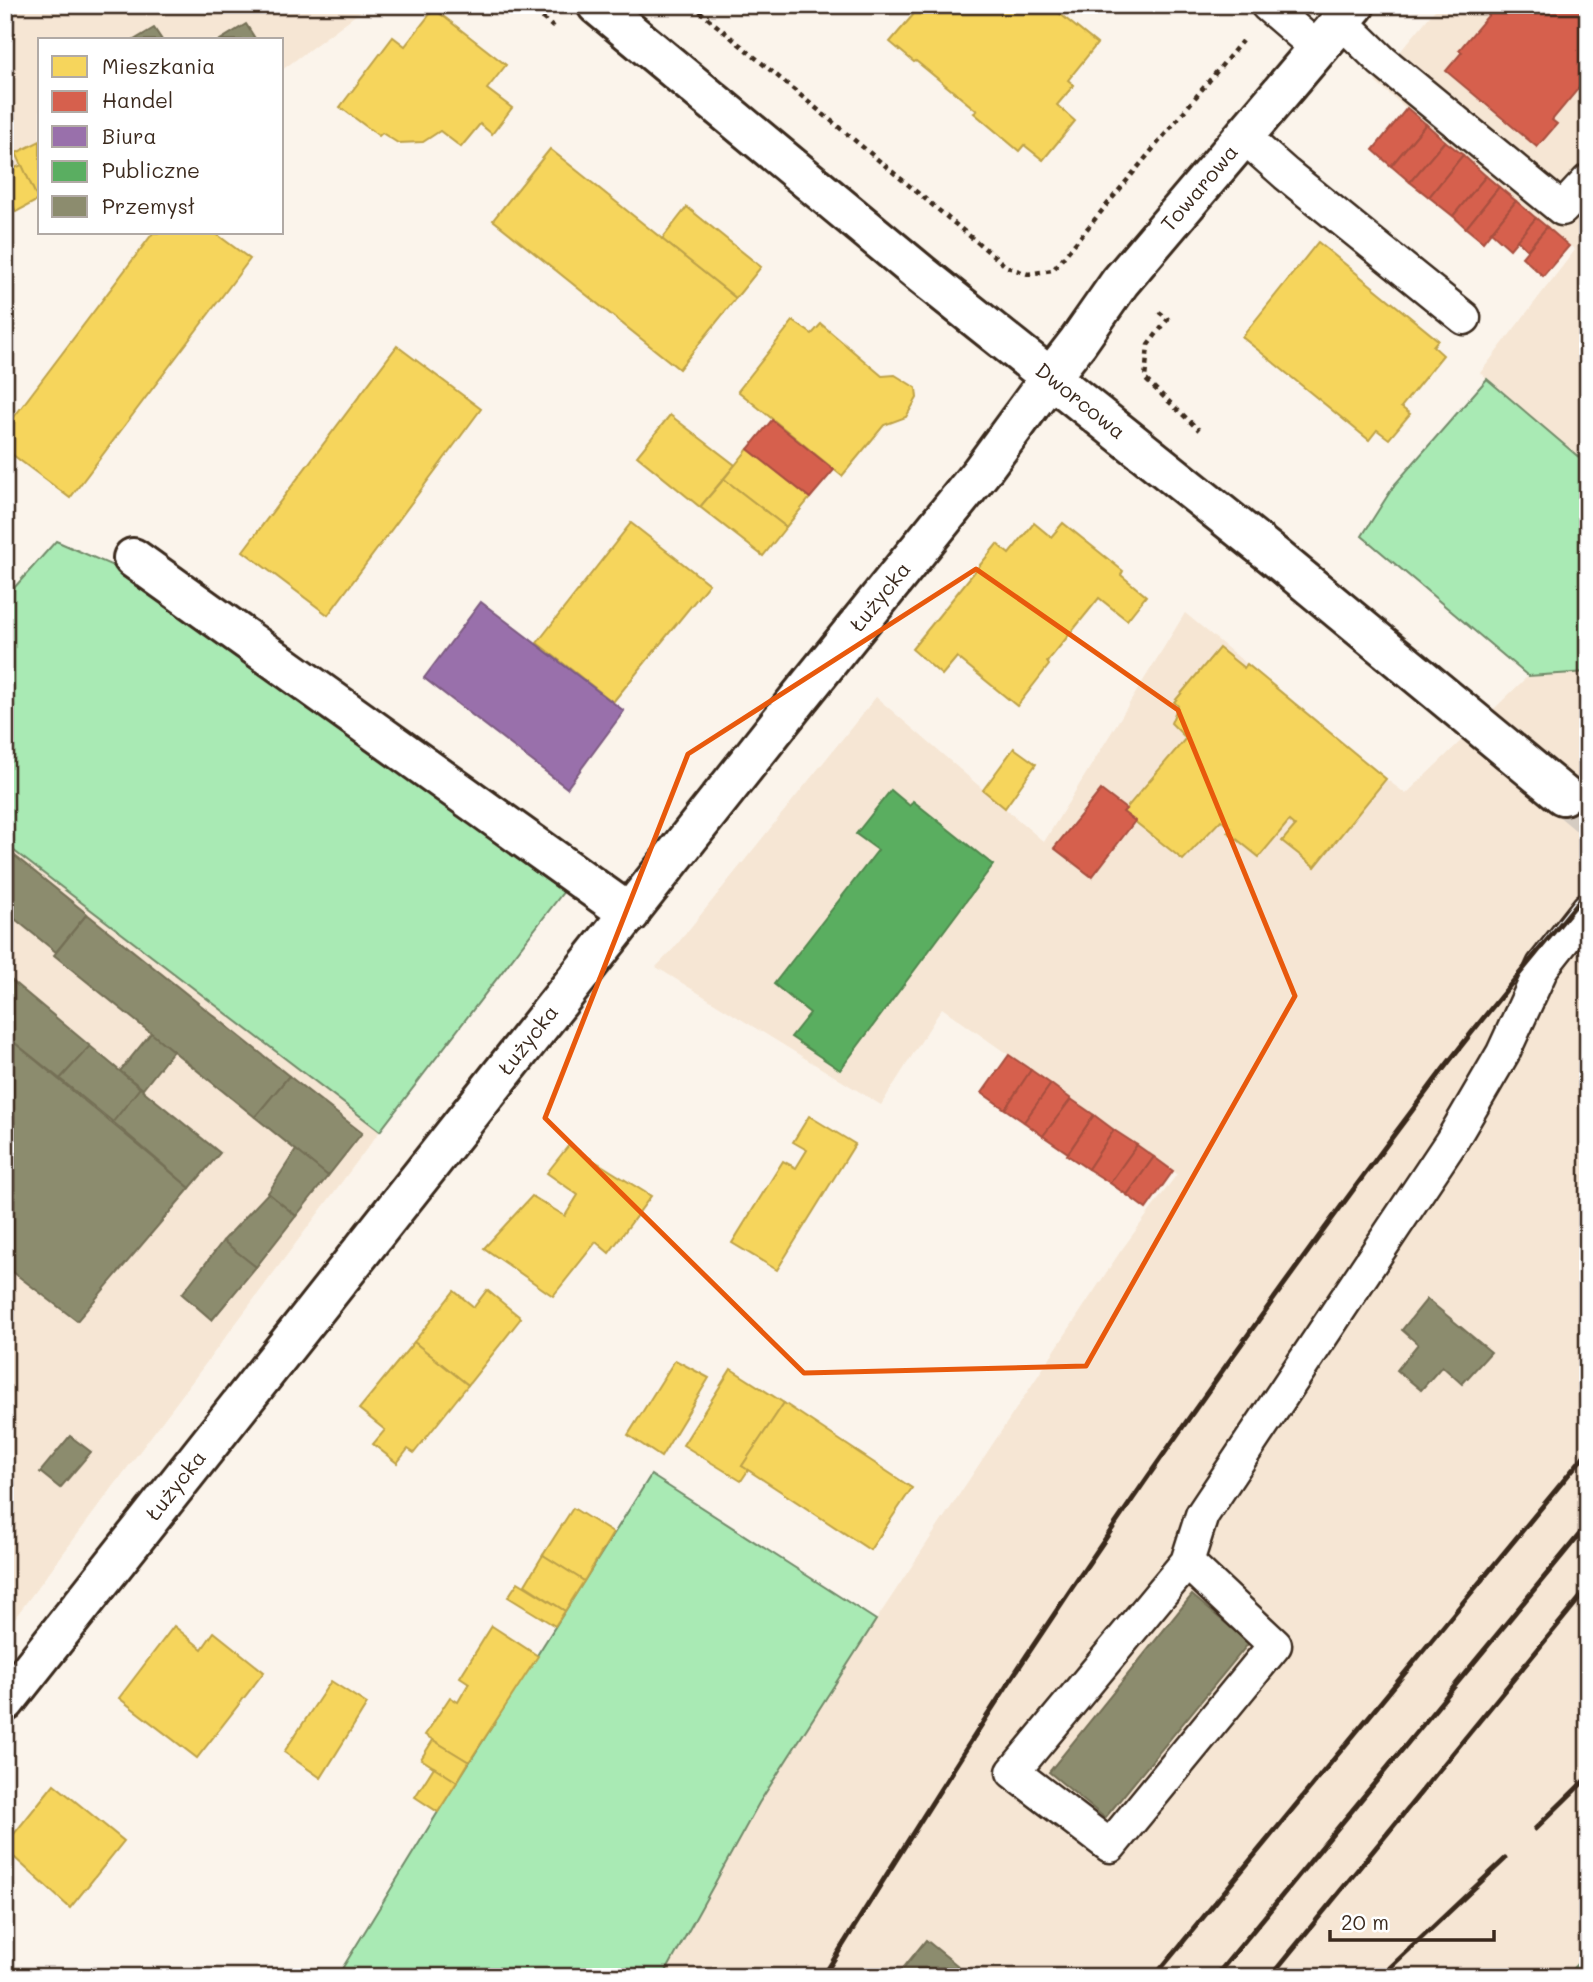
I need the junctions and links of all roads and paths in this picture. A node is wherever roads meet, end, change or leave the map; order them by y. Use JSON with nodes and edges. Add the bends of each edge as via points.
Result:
{"nodes":[{"id":1,"x":597,"y":5,"type":"edge"},
{"id":2,"x":692,"y":5,"type":"edge"},
{"id":3,"x":1269,"y":6,"type":"edge"},
{"id":4,"x":1338,"y":25,"type":"edge"},
{"id":5,"x":1243,"y":136,"type":"junction"},
{"id":6,"x":1588,"y":181,"type":"edge"},
{"id":7,"x":1464,"y":318,"type":"dead end"},
{"id":8,"x":1050,"y":378,"type":"junction"},
{"id":9,"x":133,"y":558,"type":"dead end"},
{"id":10,"x":1563,"y":796,"type":"tunnel mouth"},
{"id":11,"x":1588,"y":909,"type":"edge"},
{"id":12,"x":630,"y":914,"type":"junction"},
{"id":13,"x":1187,"y":1562,"type":"junction"},
{"id":14,"x":5,"y":1702,"type":"edge"}],
"edges":[{"from":1,"to":8,"type":"street","name":"Dworcowa"},
{"from":2,"to":3,"type":"path","via":[[1007,267],[1028,274],[1053,270]]},
{"from":3,"to":4,"type":"lane"},
{"from":4,"to":5,"type":"street","name":"Towarowa"},
{"from":4,"to":6,"type":"lane","via":[[1562,209]]},
{"from":5,"to":7,"type":"lane"},
{"from":5,"to":8,"type":"street","name":"Towarowa","via":[[1120,282]]},
{"from":8,"to":10,"type":"street","name":"Dworcowa","via":[[1274,556]]},
{"from":8,"to":12,"type":"street","name":"Łużycka","via":[[995,455]]},
{"from":9,"to":12,"type":"street"},
{"from":11,"to":13,"type":"lane","via":[[1543,966],[1503,1053],[1451,1142],[1202,1515]]},
{"from":12,"to":14,"type":"street","name":"Łużycka"},
{"from":13,"to":13,"type":"lane","via":[[1013,1772],[1110,1846],[1275,1645]]}]}
